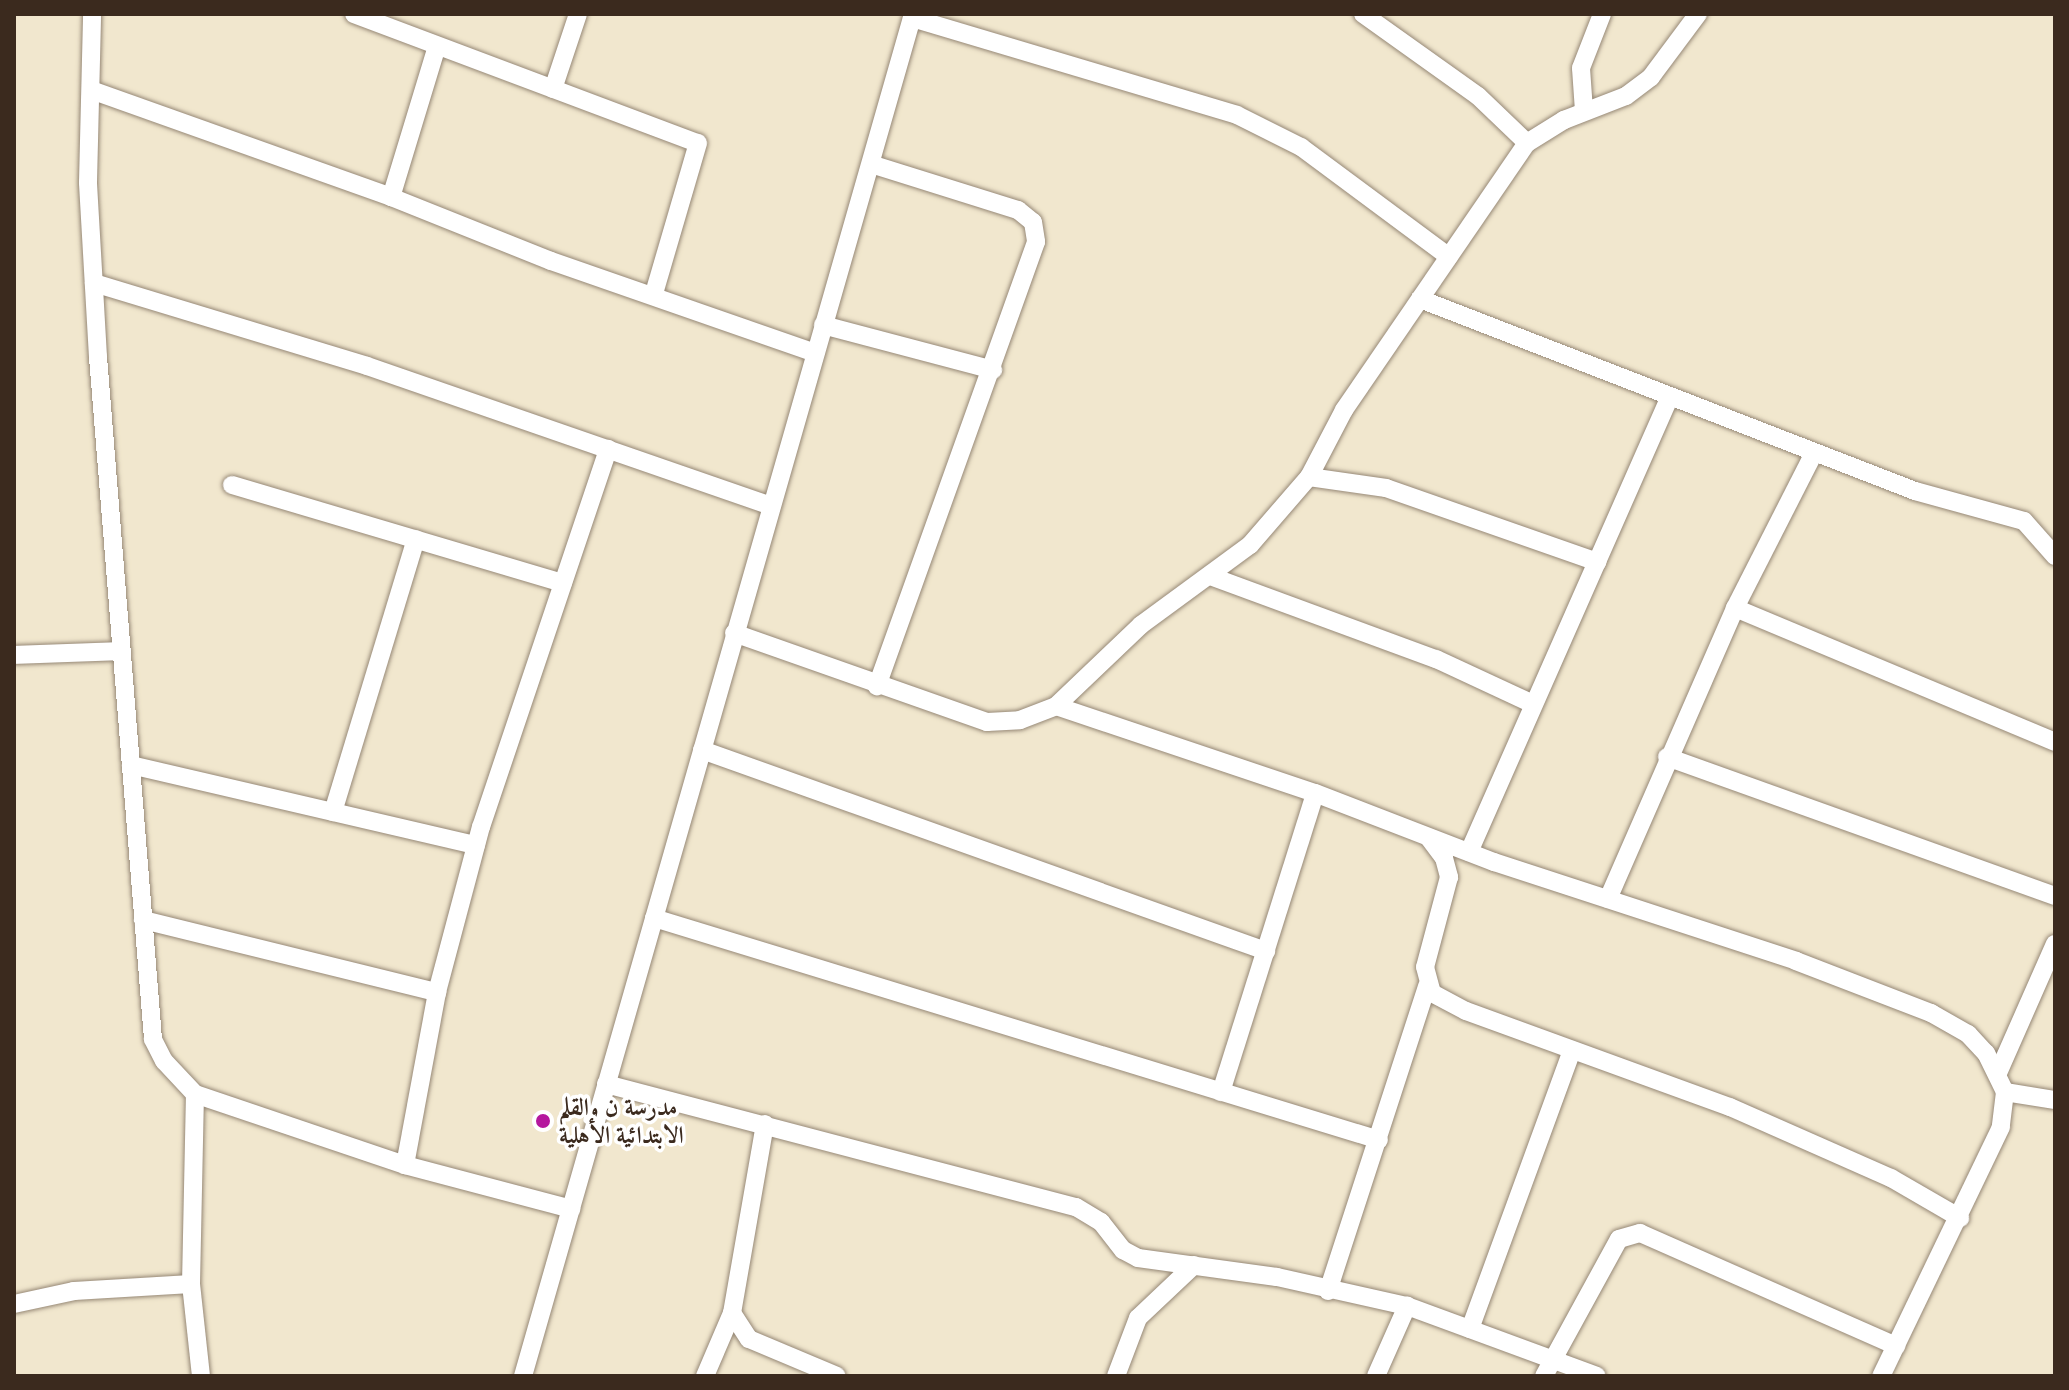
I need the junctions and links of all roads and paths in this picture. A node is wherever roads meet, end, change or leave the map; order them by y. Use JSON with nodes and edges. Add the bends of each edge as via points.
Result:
{"nodes":[{"id":1,"x":92,"y":14,"type":"edge"},
{"id":2,"x":354,"y":14,"type":"edge"},
{"id":3,"x":578,"y":14,"type":"edge"},
{"id":4,"x":1363,"y":14,"type":"edge"},
{"id":5,"x":1602,"y":14,"type":"edge"},
{"id":6,"x":1698,"y":14,"type":"edge"},
{"id":7,"x":913,"y":16,"type":"edge"},
{"id":8,"x":437,"y":46,"type":"junction"},
{"id":9,"x":553,"y":89,"type":"junction"},
{"id":10,"x":94,"y":91,"type":"junction"},
{"id":11,"x":1584,"y":111,"type":"junction"},
{"id":12,"x":1527,"y":143,"type":"junction"},
{"id":13,"x":874,"y":165,"type":"junction"},
{"id":14,"x":391,"y":197,"type":"junction"},
{"id":15,"x":1449,"y":257,"type":"junction"},
{"id":16,"x":94,"y":283,"type":"junction"},
{"id":17,"x":654,"y":293,"type":"junction"},
{"id":18,"x":1420,"y":299,"type":"junction"},
{"id":19,"x":823,"y":325,"type":"junction"},
{"id":20,"x":815,"y":353,"type":"junction"},
{"id":21,"x":993,"y":370,"type":"junction"},
{"id":22,"x":1670,"y":396,"type":"junction"},
{"id":23,"x":608,"y":449,"type":"junction"},
{"id":24,"x":1814,"y":453,"type":"junction"},
{"id":25,"x":1309,"y":477,"type":"junction"},
{"id":26,"x":232,"y":485,"type":"dead end"},
{"id":27,"x":771,"y":506,"type":"junction"},
{"id":28,"x":416,"y":539,"type":"junction"},
{"id":29,"x":2055,"y":556,"type":"edge"},
{"id":30,"x":1597,"y":562,"type":"junction"},
{"id":31,"x":1210,"y":576,"type":"junction"},
{"id":32,"x":563,"y":583,"type":"junction"},
{"id":33,"x":1735,"y":608,"type":"junction"},
{"id":34,"x":734,"y":633,"type":"junction"},
{"id":35,"x":121,"y":651,"type":"junction"},
{"id":36,"x":14,"y":655,"type":"edge"},
{"id":37,"x":877,"y":686,"type":"junction"},
{"id":38,"x":1531,"y":703,"type":"junction"},
{"id":39,"x":1056,"y":706,"type":"junction"},
{"id":40,"x":2055,"y":742,"type":"edge"},
{"id":41,"x":702,"y":750,"type":"junction"},
{"id":42,"x":1667,"y":757,"type":"junction"},
{"id":43,"x":131,"y":765,"type":"junction"},
{"id":44,"x":1315,"y":793,"type":"junction"},
{"id":45,"x":333,"y":812,"type":"junction"},
{"id":46,"x":1426,"y":836,"type":"junction"},
{"id":47,"x":476,"y":845,"type":"junction"},
{"id":48,"x":1469,"y":852,"type":"junction"},
{"id":49,"x":2055,"y":896,"type":"edge"},
{"id":50,"x":1608,"y":899,"type":"junction"},
{"id":51,"x":654,"y":918,"type":"junction"},
{"id":52,"x":143,"y":920,"type":"junction"},
{"id":53,"x":2055,"y":944,"type":"edge"},
{"id":54,"x":1266,"y":951,"type":"junction"},
{"id":55,"x":1427,"y":986,"type":"junction"},
{"id":56,"x":437,"y":992,"type":"junction"},
{"id":57,"x":1572,"y":1050,"type":"junction"},
{"id":58,"x":1998,"y":1073,"type":"junction"},
{"id":59,"x":606,"y":1084,"type":"junction"},
{"id":60,"x":1221,"y":1092,"type":"junction"},
{"id":61,"x":2005,"y":1092,"type":"junction"},
{"id":62,"x":195,"y":1094,"type":"junction"},
{"id":63,"x":2055,"y":1100,"type":"edge"},
{"id":64,"x":765,"y":1124,"type":"junction"},
{"id":65,"x":1379,"y":1140,"type":"junction"},
{"id":66,"x":405,"y":1165,"type":"junction"},
{"id":67,"x":571,"y":1209,"type":"junction"},
{"id":68,"x":1960,"y":1218,"type":"junction"},
{"id":69,"x":1194,"y":1265,"type":"junction"},
{"id":70,"x":191,"y":1284,"type":"junction"},
{"id":71,"x":1328,"y":1291,"type":"junction"},
{"id":72,"x":14,"y":1304,"type":"edge"},
{"id":73,"x":1407,"y":1306,"type":"junction"},
{"id":74,"x":732,"y":1313,"type":"junction"},
{"id":75,"x":1470,"y":1329,"type":"junction"},
{"id":76,"x":1896,"y":1346,"type":"junction"},
{"id":77,"x":1552,"y":1358,"type":"junction"},
{"id":78,"x":201,"y":1376,"type":"edge"},
{"id":79,"x":523,"y":1376,"type":"edge"},
{"id":80,"x":705,"y":1376,"type":"edge"},
{"id":81,"x":837,"y":1376,"type":"edge"},
{"id":82,"x":1116,"y":1376,"type":"edge"},
{"id":83,"x":1376,"y":1376,"type":"edge"},
{"id":84,"x":1544,"y":1376,"type":"edge"},
{"id":85,"x":1597,"y":1376,"type":"edge"},
{"id":86,"x":1881,"y":1376,"type":"edge"}],
"edges":[{"from":1,"to":10,"type":"street"},
{"from":2,"to":8,"type":"street"},
{"from":3,"to":9,"type":"street"},
{"from":4,"to":12,"type":"street","via":[[1478,96]]},
{"from":5,"to":11,"type":"street","via":[[1581,68]]},
{"from":6,"to":11,"type":"street","via":[[1651,77],[1610,105]]},
{"from":7,"to":13,"type":"street"},
{"from":7,"to":15,"type":"street","via":[[1237,115],[1301,147]]},
{"from":8,"to":9,"type":"street"},
{"from":8,"to":14,"type":"street"},
{"from":9,"to":17,"type":"street","via":[[698,143]]},
{"from":10,"to":14,"type":"street"},
{"from":10,"to":16,"type":"street","via":[[88,182]]},
{"from":11,"to":12,"type":"street"},
{"from":12,"to":15,"type":"street"},
{"from":13,"to":19,"type":"street"},
{"from":13,"to":21,"type":"street","via":[[998,201],[1033,222],[1030,264]]},
{"from":14,"to":17,"type":"street","via":[[551,261]]},
{"from":15,"to":18,"type":"street"},
{"from":16,"to":23,"type":"street","via":[[367,366]]},
{"from":16,"to":35,"type":"street"},
{"from":17,"to":20,"type":"street"},
{"from":18,"to":22,"type":"street"},
{"from":18,"to":25,"type":"street","via":[[1344,410]]},
{"from":19,"to":20,"type":"street"},
{"from":19,"to":21,"type":"street"},
{"from":20,"to":27,"type":"street"},
{"from":21,"to":37,"type":"street"},
{"from":22,"to":24,"type":"street"},
{"from":22,"to":30,"type":"street"},
{"from":23,"to":27,"type":"street"},
{"from":23,"to":32,"type":"street"},
{"from":24,"to":29,"type":"street","via":[[1915,491],[2024,521]]},
{"from":24,"to":33,"type":"street"},
{"from":25,"to":30,"type":"street","via":[[1386,488]]},
{"from":25,"to":31,"type":"street","via":[[1250,545]]},
{"from":26,"to":28,"type":"street"},
{"from":27,"to":34,"type":"street"},
{"from":28,"to":32,"type":"street"},
{"from":28,"to":45,"type":"street"},
{"from":30,"to":38,"type":"street"},
{"from":31,"to":38,"type":"street","via":[[1436,659]]},
{"from":31,"to":39,"type":"street","via":[[1141,625]]},
{"from":32,"to":47,"type":"street"},
{"from":33,"to":40,"type":"street"},
{"from":33,"to":42,"type":"street"},
{"from":34,"to":37,"type":"street"},
{"from":34,"to":41,"type":"street"},
{"from":35,"to":36,"type":"street"},
{"from":35,"to":43,"type":"street"},
{"from":37,"to":39,"type":"street","via":[[987,722],[1020,720]]},
{"from":38,"to":48,"type":"street"},
{"from":39,"to":44,"type":"street"},
{"from":41,"to":51,"type":"street"},
{"from":41,"to":54,"type":"street"},
{"from":42,"to":49,"type":"street"},
{"from":42,"to":50,"type":"street"},
{"from":43,"to":45,"type":"street"},
{"from":43,"to":52,"type":"street"},
{"from":44,"to":46,"type":"street"},
{"from":44,"to":54,"type":"street"},
{"from":45,"to":47,"type":"street"},
{"from":46,"to":48,"type":"street"},
{"from":46,"to":55,"type":"street","via":[[1444,858],[1449,877],[1427,955]]},
{"from":47,"to":56,"type":"street"},
{"from":48,"to":50,"type":"street"},
{"from":50,"to":58,"type":"street","via":[[1796,961],[1931,1013],[1968,1034]]},
{"from":51,"to":59,"type":"street"},
{"from":51,"to":60,"type":"street"},
{"from":52,"to":56,"type":"street"},
{"from":52,"to":62,"type":"street","via":[[156,1047]]},
{"from":53,"to":58,"type":"street"},
{"from":54,"to":60,"type":"street"},
{"from":55,"to":57,"type":"street","via":[[1466,1011]]},
{"from":55,"to":65,"type":"street"},
{"from":56,"to":66,"type":"street"},
{"from":57,"to":68,"type":"street","via":[[1730,1107],[1891,1178]]},
{"from":57,"to":75,"type":"street"},
{"from":58,"to":61,"type":"street"},
{"from":59,"to":64,"type":"street"},
{"from":59,"to":67,"type":"street"},
{"from":60,"to":65,"type":"street"},
{"from":61,"to":63,"type":"street"},
{"from":61,"to":68,"type":"street","via":[[1997,1139]]},
{"from":62,"to":66,"type":"street"},
{"from":62,"to":70,"type":"street"},
{"from":64,"to":69,"type":"street","via":[[1076,1207],[1101,1222],[1130,1255]]},
{"from":64,"to":74,"type":"street"},
{"from":65,"to":71,"type":"street"},
{"from":66,"to":67,"type":"street"},
{"from":67,"to":79,"type":"street"},
{"from":68,"to":76,"type":"street"},
{"from":69,"to":71,"type":"street"},
{"from":69,"to":82,"type":"street","via":[[1138,1318]]},
{"from":70,"to":72,"type":"street","via":[[74,1291]]},
{"from":70,"to":78,"type":"street"},
{"from":71,"to":73,"type":"street"},
{"from":73,"to":75,"type":"street"},
{"from":73,"to":83,"type":"street"},
{"from":74,"to":80,"type":"street"},
{"from":74,"to":81,"type":"street","via":[[749,1339]]},
{"from":75,"to":77,"type":"street"},
{"from":76,"to":77,"type":"street","via":[[1640,1233],[1619,1239]]},
{"from":76,"to":86,"type":"street"},
{"from":77,"to":84,"type":"street"},
{"from":77,"to":85,"type":"street"}]}
